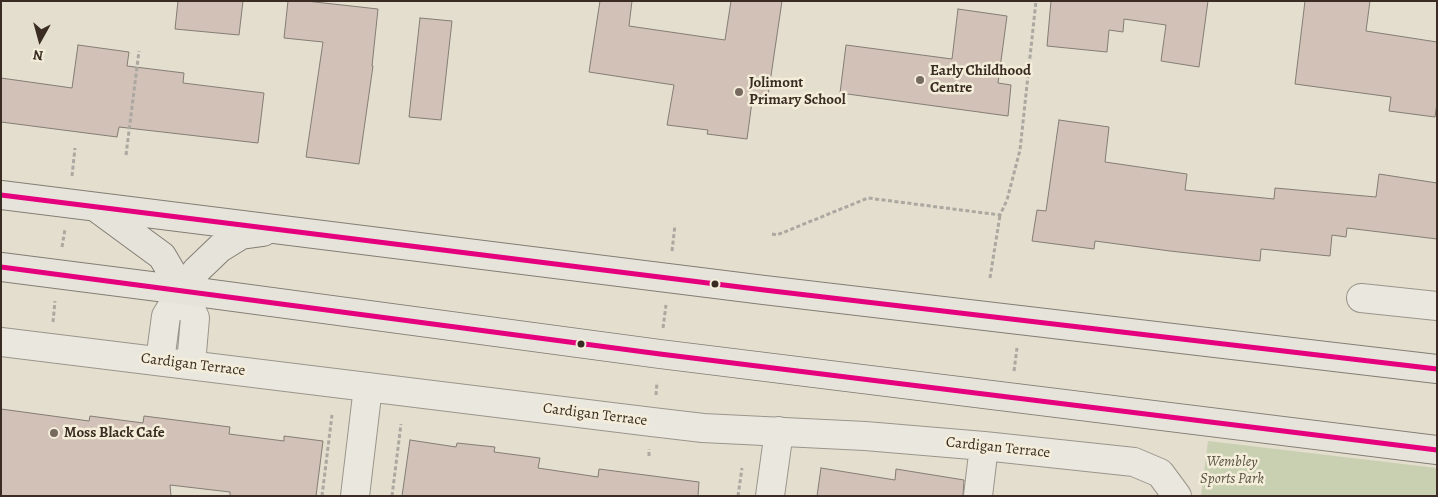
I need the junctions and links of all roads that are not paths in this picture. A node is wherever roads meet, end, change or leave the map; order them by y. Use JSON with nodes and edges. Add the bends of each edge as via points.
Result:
{"nodes":[{"id":1,"x":1,"y":195,"type":"edge"},
{"id":2,"x":95,"y":207,"type":"junction"},
{"id":3,"x":280,"y":230,"type":"junction"},
{"id":4,"x":1,"y":267,"type":"edge"},
{"id":5,"x":182,"y":290,"type":"junction"},
{"id":6,"x":1361,"y":298,"type":"dead end"},
{"id":7,"x":1437,"y":306,"type":"edge"},
{"id":8,"x":1,"y":342,"type":"edge"},
{"id":9,"x":160,"y":361,"type":"junction"},
{"id":10,"x":191,"y":364,"type":"junction"},
{"id":11,"x":1437,"y":369,"type":"edge"},
{"id":12,"x":368,"y":387,"type":"junction"},
{"id":13,"x":779,"y":431,"type":"junction"},
{"id":14,"x":984,"y":446,"type":"junction"},
{"id":15,"x":1436,"y":446,"type":"edge"},
{"id":16,"x":355,"y":496,"type":"edge"},
{"id":17,"x":770,"y":496,"type":"edge"},
{"id":18,"x":978,"y":496,"type":"edge"},
{"id":19,"x":1177,"y":496,"type":"edge"}],
"edges":[{"from":1,"to":2,"type":"main road"},
{"from":2,"to":3,"type":"main road"},
{"from":2,"to":5,"type":"main road","via":[[162,256]]},
{"from":3,"to":5,"type":"main road","via":[[241,235],[220,248]]},
{"from":3,"to":11,"type":"main road"},
{"from":4,"to":5,"type":"main road"},
{"from":5,"to":9,"type":"street","via":[[166,316]]},
{"from":5,"to":10,"type":"street","via":[[195,318]]},
{"from":5,"to":15,"type":"main road","via":[[670,356]]},
{"from":6,"to":7,"type":"street"},
{"from":8,"to":9,"type":"street","name":"Cardigan Terrace"},
{"from":9,"to":10,"type":"street","name":"Cardigan Terrace"},
{"from":10,"to":12,"type":"street","name":"Cardigan Terrace"},
{"from":12,"to":13,"type":"street","name":"Cardigan Terrace","via":[[703,428]]},
{"from":12,"to":16,"type":"street"},
{"from":13,"to":14,"type":"street","name":"Cardigan Terrace"},
{"from":13,"to":17,"type":"street"},
{"from":14,"to":18,"type":"street"},
{"from":14,"to":19,"type":"street","name":"Cardigan Terrace","via":[[1134,462],[1160,473]]}]}
